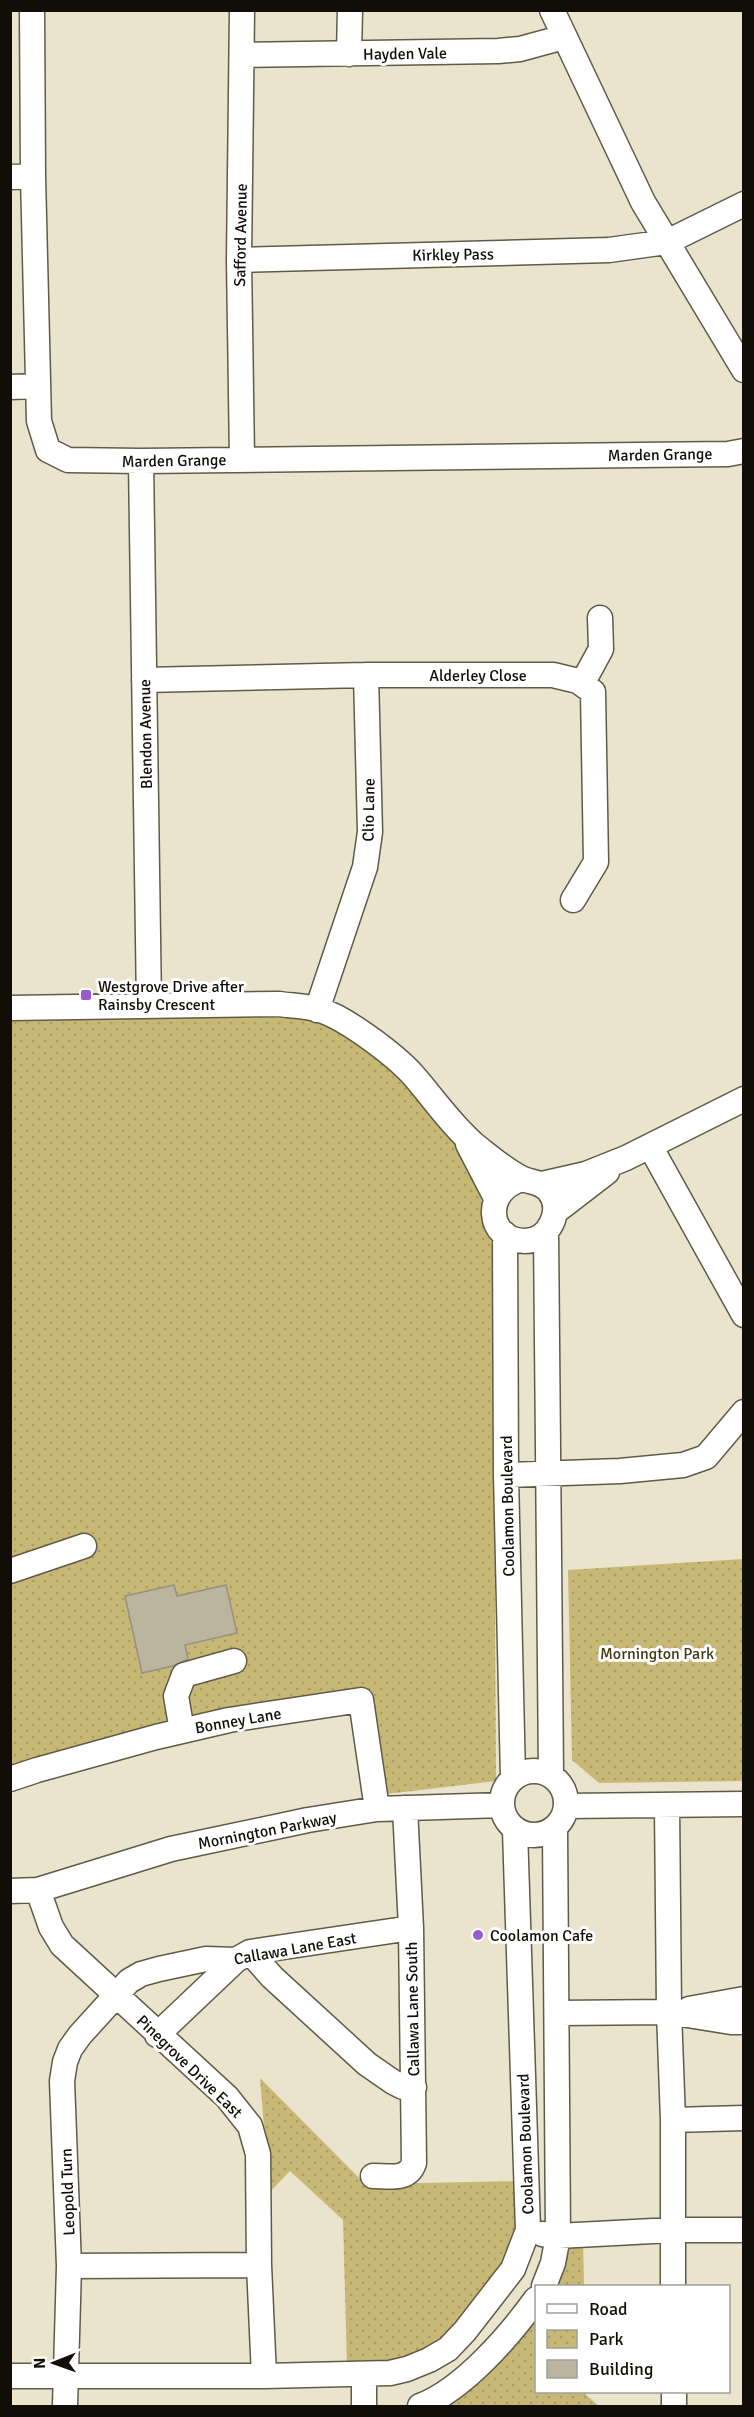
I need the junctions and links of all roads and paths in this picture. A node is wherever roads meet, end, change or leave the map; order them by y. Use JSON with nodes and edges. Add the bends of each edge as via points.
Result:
{"nodes":[{"id":1,"x":32,"y":10,"type":"edge"},
{"id":2,"x":242,"y":10,"type":"edge"},
{"id":3,"x":350,"y":10,"type":"edge"},
{"id":4,"x":552,"y":10,"type":"edge"},
{"id":5,"x":564,"y":37,"type":"junction"},
{"id":6,"x":349,"y":54,"type":"junction"},
{"id":7,"x":243,"y":55,"type":"junction"},
{"id":8,"x":22,"y":177,"type":"edge"},
{"id":9,"x":744,"y":204,"type":"edge"},
{"id":10,"x":667,"y":242,"type":"junction"},
{"id":11,"x":238,"y":260,"type":"junction"},
{"id":12,"x":744,"y":370,"type":"edge"},
{"id":13,"x":38,"y":386,"type":"junction"},
{"id":14,"x":10,"y":387,"type":"edge"},
{"id":15,"x":744,"y":451,"type":"edge"},
{"id":16,"x":242,"y":459,"type":"junction"},
{"id":17,"x":141,"y":461,"type":"junction"},
{"id":18,"x":600,"y":618,"type":"dead end"},
{"id":19,"x":366,"y":675,"type":"junction"},
{"id":20,"x":144,"y":680,"type":"junction"},
{"id":21,"x":582,"y":684,"type":"junction"},
{"id":22,"x":573,"y":900,"type":"dead end"},
{"id":23,"x":149,"y":1006,"type":"junction"},
{"id":24,"x":10,"y":1008,"type":"edge"},
{"id":25,"x":317,"y":1010,"type":"junction"},
{"id":26,"x":744,"y":1099,"type":"edge"},
{"id":27,"x":464,"y":1136,"type":"junction"},
{"id":28,"x":650,"y":1146,"type":"junction"},
{"id":29,"x":626,"y":1158,"type":"junction"},
{"id":30,"x":532,"y":1182,"type":"junction"},
{"id":31,"x":496,"y":1198,"type":"junction"},
{"id":32,"x":551,"y":1222,"type":"junction"},
{"id":33,"x":506,"y":1234,"type":"junction"},
{"id":34,"x":744,"y":1316,"type":"edge"},
{"id":35,"x":744,"y":1412,"type":"edge"},
{"id":36,"x":549,"y":1474,"type":"junction"},
{"id":37,"x":506,"y":1475,"type":"junction"},
{"id":38,"x":84,"y":1546,"type":"dead end"},
{"id":39,"x":10,"y":1571,"type":"edge"},
{"id":40,"x":234,"y":1661,"type":"dead end"},
{"id":41,"x":182,"y":1731,"type":"junction"},
{"id":42,"x":551,"y":1774,"type":"junction"},
{"id":43,"x":513,"y":1778,"type":"junction"},
{"id":44,"x":10,"y":1779,"type":"edge"},
{"id":45,"x":744,"y":1804,"type":"edge"},
{"id":46,"x":502,"y":1805,"type":"junction"},
{"id":47,"x":567,"y":1806,"type":"junction"},
{"id":48,"x":667,"y":1806,"type":"junction"},
{"id":49,"x":405,"y":1808,"type":"junction"},
{"id":50,"x":377,"y":1809,"type":"junction"},
{"id":51,"x":555,"y":1828,"type":"junction"},
{"id":52,"x":515,"y":1830,"type":"junction"},
{"id":53,"x":38,"y":1890,"type":"junction"},
{"id":54,"x":10,"y":1891,"type":"edge"},
{"id":55,"x":411,"y":1928,"type":"junction"},
{"id":56,"x":243,"y":1956,"type":"junction"},
{"id":57,"x":117,"y":1996,"type":"junction"},
{"id":58,"x":744,"y":1999,"type":"edge"},
{"id":59,"x":669,"y":2012,"type":"junction"},
{"id":60,"x":558,"y":2013,"type":"junction"},
{"id":61,"x":744,"y":2022,"type":"edge"},
{"id":62,"x":158,"y":2035,"type":"junction"},
{"id":63,"x":414,"y":2087,"type":"junction"},
{"id":64,"x":744,"y":2118,"type":"edge"},
{"id":65,"x":673,"y":2120,"type":"junction"},
{"id":66,"x":373,"y":2176,"type":"dead end"},
{"id":67,"x":528,"y":2230,"type":"junction"},
{"id":68,"x":672,"y":2230,"type":"junction"},
{"id":69,"x":744,"y":2230,"type":"edge"},
{"id":70,"x":558,"y":2236,"type":"junction"},
{"id":71,"x":259,"y":2265,"type":"junction"},
{"id":72,"x":69,"y":2266,"type":"junction"},
{"id":73,"x":544,"y":2285,"type":"edge"},
{"id":74,"x":673,"y":2285,"type":"edge"},
{"id":75,"x":535,"y":2302,"type":"edge"},
{"id":76,"x":364,"y":2374,"type":"junction"},
{"id":77,"x":10,"y":2376,"type":"edge"},
{"id":78,"x":66,"y":2376,"type":"junction"},
{"id":79,"x":264,"y":2376,"type":"junction"},
{"id":80,"x":65,"y":2406,"type":"edge"},
{"id":81,"x":364,"y":2406,"type":"edge"},
{"id":82,"x":420,"y":2406,"type":"edge"}],
"edges":[{"from":1,"to":8,"type":"street","name":"Marden Grange"},
{"from":2,"to":7,"type":"street","name":"Safford Avenue"},
{"from":3,"to":6,"type":"street"},
{"from":4,"to":5,"type":"street"},
{"from":5,"to":6,"type":"street","name":"Hayden Vale","via":[[498,51]]},
{"from":5,"to":10,"type":"street","via":[[643,201]]},
{"from":6,"to":7,"type":"street","name":"Hayden Vale"},
{"from":7,"to":11,"type":"street","name":"Safford Avenue"},
{"from":8,"to":13,"type":"street","name":"Marden Grange"},
{"from":9,"to":10,"type":"street","name":"Kirkley Pass"},
{"from":10,"to":11,"type":"street","name":"Kirkley Pass","via":[[609,250]]},
{"from":10,"to":12,"type":"street"},
{"from":11,"to":16,"type":"street","name":"Safford Avenue"},
{"from":13,"to":14,"type":"street"},
{"from":13,"to":17,"type":"street","name":"Marden Grange","via":[[39,421],[48,450],[68,460]]},
{"from":15,"to":16,"type":"street","name":"Marden Grange"},
{"from":16,"to":17,"type":"street","name":"Marden Grange"},
{"from":17,"to":20,"type":"street","name":"Blendon Avenue"},
{"from":18,"to":21,"type":"street","via":[[601,649]]},
{"from":19,"to":20,"type":"street","name":"Alderley Close"},
{"from":19,"to":21,"type":"street","name":"Alderley Close","via":[[553,675]]},
{"from":19,"to":25,"type":"street","name":"Clio Lane","via":[[370,832],[365,867]]},
{"from":20,"to":23,"type":"street","name":"Blendon Avenue"},
{"from":21,"to":22,"type":"street","via":[[593,692],[597,862]]},
{"from":23,"to":24,"type":"street"},
{"from":23,"to":25,"type":"street","via":[[279,1004]]},
{"from":25,"to":27,"type":"street","via":[[371,1038],[411,1073]]},
{"from":26,"to":28,"type":"street"},
{"from":27,"to":30,"type":"street","via":[[491,1158]]},
{"from":27,"to":31,"type":"street"},
{"from":28,"to":29,"type":"street"},
{"from":28,"to":34,"type":"street"},
{"from":29,"to":30,"type":"street","via":[[586,1174]]},
{"from":29,"to":32,"type":"street"},
{"from":30,"to":31,"type":"street","via":[[512,1182]]},
{"from":30,"to":32,"type":"street","via":[[550,1192]]},
{"from":31,"to":33,"type":"street","via":[[495,1218]]},
{"from":32,"to":33,"type":"street","via":[[537,1238],[526,1241]]},
{"from":32,"to":36,"type":"street"},
{"from":33,"to":37,"type":"street","name":"Coolamon Boulevard"},
{"from":35,"to":36,"type":"street","via":[[706,1457],[683,1465]]},
{"from":36,"to":37,"type":"street"},
{"from":36,"to":42,"type":"street"},
{"from":37,"to":43,"type":"street","name":"Coolamon Boulevard"},
{"from":38,"to":39,"type":"street"},
{"from":40,"to":41,"type":"street","via":[[184,1675],[176,1696]]},
{"from":41,"to":44,"type":"street","name":"Bonney Lane"},
{"from":41,"to":50,"type":"street","name":"Bonney Lane","via":[[362,1700]]},
{"from":42,"to":43,"type":"street","via":[[535,1770]]},
{"from":42,"to":47,"type":"street","via":[[564,1788]]},
{"from":43,"to":46,"type":"street"},
{"from":45,"to":48,"type":"street"},
{"from":46,"to":49,"type":"street","name":"Mornington Parkway"},
{"from":46,"to":52,"type":"street"},
{"from":47,"to":48,"type":"street"},
{"from":47,"to":51,"type":"street"},
{"from":48,"to":59,"type":"street"},
{"from":49,"to":50,"type":"street","name":"Mornington Parkway"},
{"from":49,"to":55,"type":"street","name":"Callawa Lane South"},
{"from":50,"to":53,"type":"street","name":"Mornington Parkway","via":[[171,1849]]},
{"from":51,"to":52,"type":"street","via":[[539,1835]]},
{"from":51,"to":60,"type":"street","name":"Coolamon Boulevard"},
{"from":52,"to":67,"type":"street","name":"Coolamon Boulevard"},
{"from":53,"to":54,"type":"street"},
{"from":53,"to":57,"type":"street","name":"Pinegrove Drive East","via":[[62,1945]]},
{"from":55,"to":56,"type":"street","name":"Callawa Lane East"},
{"from":55,"to":63,"type":"street","name":"Callawa Lane South"},
{"from":56,"to":57,"type":"street","name":"Callawa Lane East","via":[[206,1959],[141,1974]]},
{"from":56,"to":62,"type":"street"},
{"from":56,"to":63,"type":"street","via":[[272,1977],[367,2064],[393,2082]]},
{"from":57,"to":62,"type":"street","name":"Pinegrove Drive East"},
{"from":57,"to":72,"type":"street","name":"Leopold Turn","via":[[80,2035],[65,2062],[62,2081]]},
{"from":58,"to":59,"type":"street"},
{"from":59,"to":60,"type":"street"},
{"from":59,"to":61,"type":"street"},
{"from":59,"to":65,"type":"street"},
{"from":60,"to":70,"type":"street","name":"Coolamon Boulevard"},
{"from":62,"to":71,"type":"street","name":"Pinegrove Drive East","via":[[227,2097],[250,2126],[258,2154]]},
{"from":63,"to":66,"type":"street","name":"Callawa Lane South","via":[[412,2168],[403,2176]]},
{"from":64,"to":65,"type":"street"},
{"from":65,"to":68,"type":"street"},
{"from":67,"to":70,"type":"street"},
{"from":67,"to":76,"type":"street","name":"Coolamon Boulevard","via":[[502,2286],[448,2349],[407,2369]]},
{"from":68,"to":69,"type":"street"},
{"from":68,"to":70,"type":"street"},
{"from":68,"to":74,"type":"street"},
{"from":70,"to":73,"type":"street","name":"Coolamon Boulevard","via":[[554,2264]]},
{"from":71,"to":72,"type":"street"},
{"from":71,"to":79,"type":"street","name":"Pinegrove Drive East"},
{"from":72,"to":78,"type":"street","name":"Leopold Turn"},
{"from":75,"to":82,"type":"street","via":[[485,2360]]},
{"from":76,"to":79,"type":"street","name":"Coolamon Boulevard"},
{"from":76,"to":81,"type":"street"},
{"from":77,"to":78,"type":"street","name":"Coolamon Boulevard"},
{"from":78,"to":79,"type":"street","name":"Coolamon Boulevard"},
{"from":78,"to":80,"type":"street","name":"Leopold Turn"}]}
